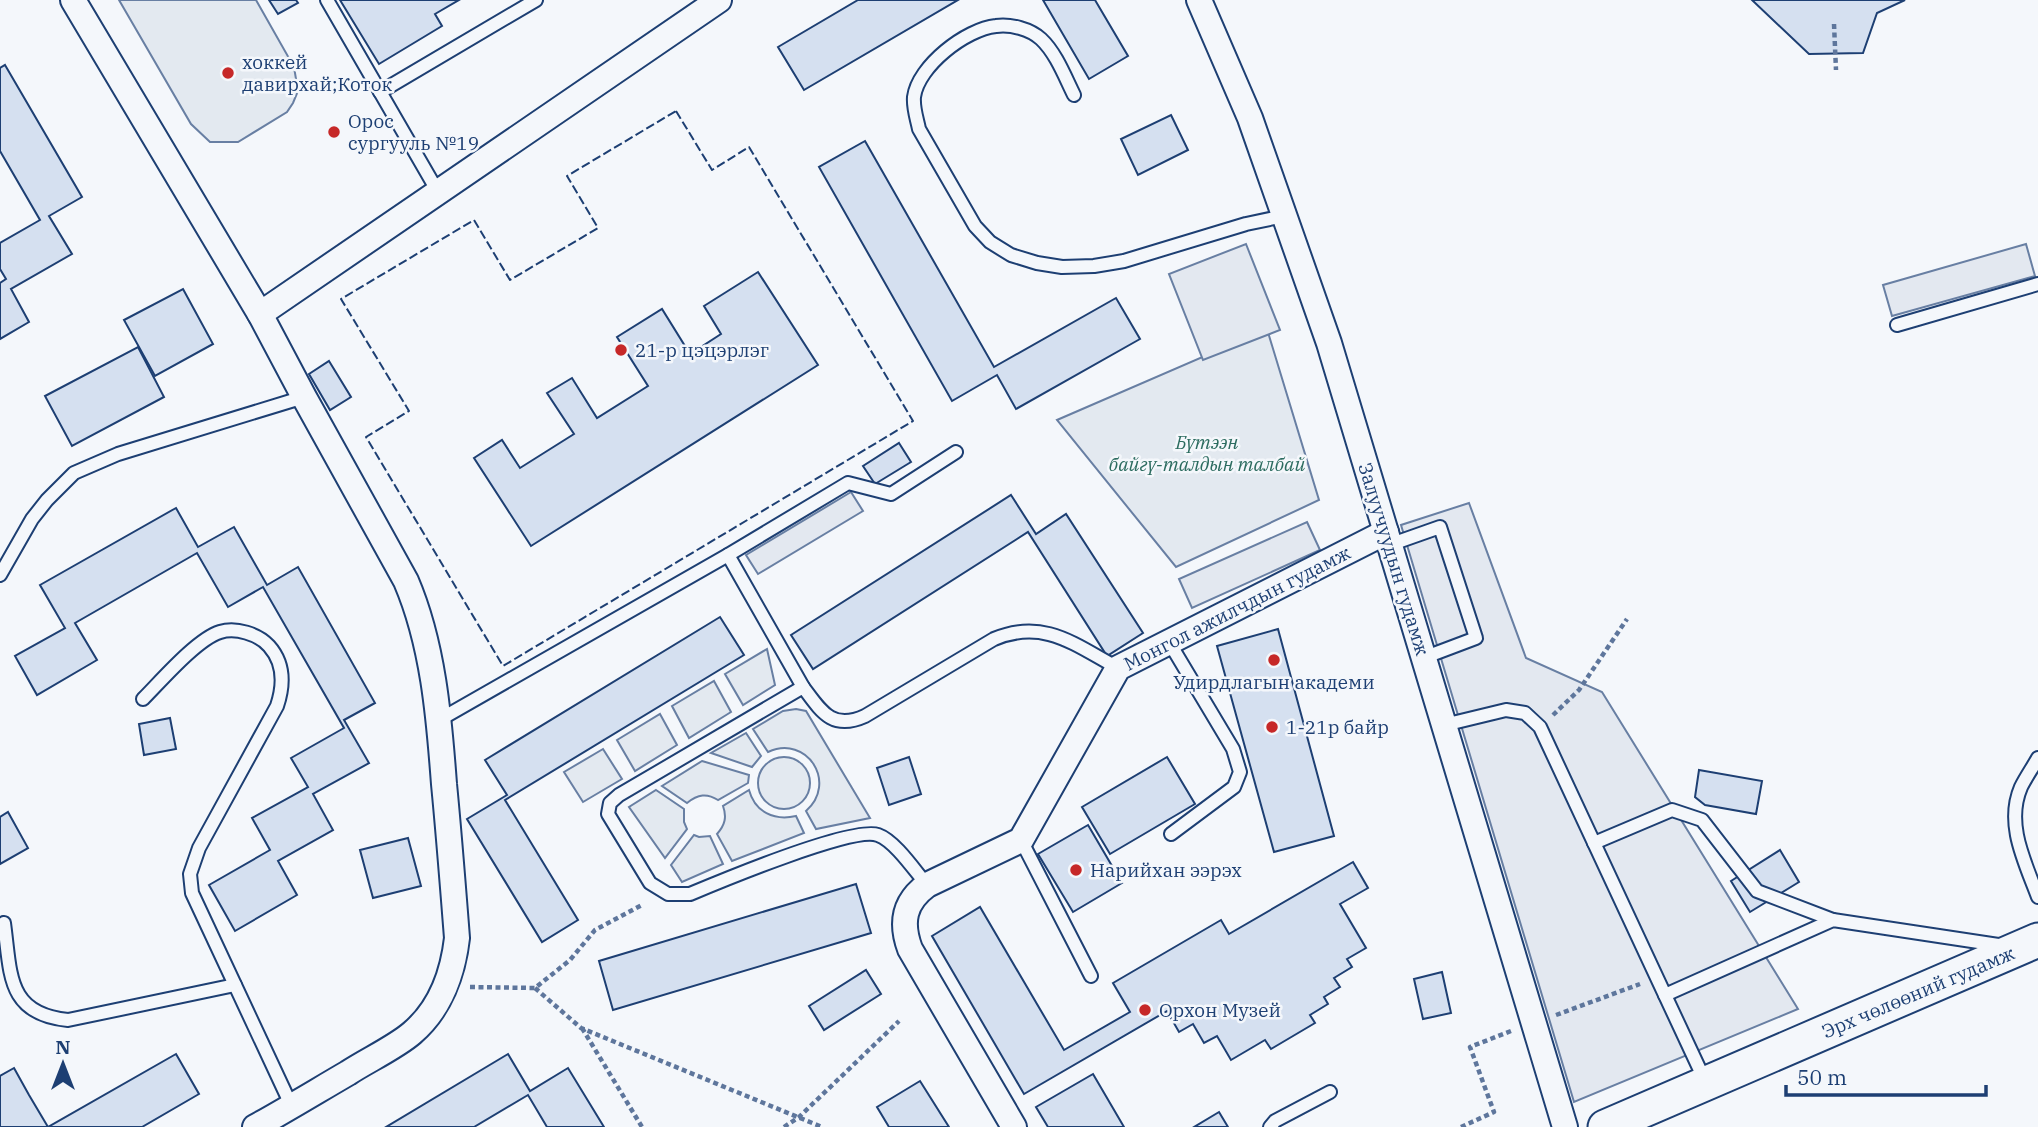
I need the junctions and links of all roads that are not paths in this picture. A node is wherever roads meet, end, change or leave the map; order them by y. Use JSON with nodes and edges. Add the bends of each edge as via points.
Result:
{"nodes":[{"id":1,"x":73,"y":0,"type":"edge"},
{"id":2,"x":327,"y":0,"type":"edge"},
{"id":3,"x":536,"y":0,"type":"edge"},
{"id":4,"x":719,"y":0,"type":"edge"},
{"id":5,"x":1199,"y":0,"type":"edge"},
{"id":6,"x":380,"y":92,"type":"junction"},
{"id":7,"x":1074,"y":94,"type":"dead end"},
{"id":8,"x":438,"y":192,"type":"junction"},
{"id":9,"x":1284,"y":216,"type":"junction"},
{"id":10,"x":2038,"y":284,"type":"edge"},
{"id":11,"x":260,"y":314,"type":"junction"},
{"id":12,"x":1897,"y":325,"type":"dead end"},
{"id":13,"x":304,"y":397,"type":"junction"},
{"id":14,"x":957,"y":452,"type":"dead end"},
{"id":15,"x":1388,"y":538,"type":"junction"},
{"id":16,"x":728,"y":555,"type":"junction"},
{"id":17,"x":0,"y":575,"type":"edge"},
{"id":18,"x":1170,"y":642,"type":"junction"},
{"id":19,"x":1423,"y":658,"type":"junction"},
{"id":20,"x":1118,"y":668,"type":"junction"},
{"id":21,"x":803,"y":687,"type":"junction"},
{"id":22,"x":143,"y":699,"type":"dead end"},
{"id":23,"x":439,"y":720,"type":"junction"},
{"id":24,"x":1444,"y":725,"type":"junction"},
{"id":25,"x":2038,"y":758,"type":"edge"},
{"id":26,"x":1171,"y":834,"type":"dead end"},
{"id":27,"x":1021,"y":840,"type":"junction"},
{"id":28,"x":1594,"y":843,"type":"junction"},
{"id":29,"x":927,"y":885,"type":"junction"},
{"id":30,"x":2038,"y":897,"type":"edge"},
{"id":31,"x":1833,"y":920,"type":"junction"},
{"id":32,"x":4,"y":923,"type":"dead end"},
{"id":33,"x":2029,"y":944,"type":"edge"},
{"id":34,"x":1091,"y":976,"type":"dead end"},
{"id":35,"x":235,"y":985,"type":"junction"},
{"id":36,"x":1665,"y":995,"type":"junction"},
{"id":37,"x":1706,"y":1084,"type":"junction"},
{"id":38,"x":1330,"y":1092,"type":"dead end"},
{"id":39,"x":292,"y":1107,"type":"junction"},
{"id":40,"x":255,"y":1127,"type":"edge"},
{"id":41,"x":1014,"y":1127,"type":"edge"},
{"id":42,"x":1270,"y":1127,"type":"edge"},
{"id":43,"x":1564,"y":1127,"type":"edge"},
{"id":44,"x":1605,"y":1127,"type":"edge"}],
"edges":[{"from":1,"to":11,"type":"street"},
{"from":2,"to":6,"type":"lane"},
{"from":3,"to":6,"type":"lane"},
{"from":4,"to":8,"type":"street"},
{"from":5,"to":9,"type":"street","name":"Залуучуудын гудамж","via":[[1250,118]]},
{"from":6,"to":8,"type":"lane"},
{"from":7,"to":9,"type":"lane","via":[[1042,39],[1009,25],[968,36],[944,53],[918,84],[914,97],[919,129],[975,226],[1012,255],[1062,267],[1094,266]]},
{"from":8,"to":11,"type":"street"},
{"from":9,"to":15,"type":"street","name":"Залуучуудын гудамж","via":[[1329,343]]},
{"from":10,"to":12,"type":"lane"},
{"from":11,"to":13,"type":"street"},
{"from":13,"to":17,"type":"lane","via":[[118,454],[75,473],[32,519]]},
{"from":13,"to":23,"type":"street","via":[[406,581],[425,638]]},
{"from":14,"to":16,"type":"lane","via":[[891,494],[848,483]]},
{"from":15,"to":18,"type":"street","name":"Монгол ажилчдын гудамж"},
{"from":15,"to":19,"type":"street","name":"Залуучуудын гудамж"},
{"from":15,"to":19,"type":"lane","via":[[1440,527],[1476,638]]},
{"from":16,"to":21,"type":"lane"},
{"from":16,"to":23,"type":"lane"},
{"from":18,"to":20,"type":"street","name":"Монгол ажилчдын гудамж"},
{"from":18,"to":26,"type":"lane","via":[[1233,750],[1240,772],[1234,787]]},
{"from":19,"to":24,"type":"street","name":"Залуучуудын гудамж"},
{"from":20,"to":21,"type":"lane","via":[[1064,638],[1038,631],[1012,632],[851,722],[822,712]]},
{"from":20,"to":27,"type":"street","name":"Монгол ажилчдын гудамж"},
{"from":21,"to":29,"type":"lane","via":[[610,803],[608,814],[650,883],[668,894],[690,894],[819,845],[877,834]]},
{"from":22,"to":35,"type":"lane","via":[[202,642],[219,632],[251,634],[267,643],[278,657],[282,690],[277,706],[199,848],[190,874],[192,893]]},
{"from":23,"to":39,"type":"street","via":[[457,938],[445,988],[412,1033]]},
{"from":24,"to":28,"type":"lane","via":[[1506,710],[1525,713],[1540,727]]},
{"from":24,"to":43,"type":"street","name":"Залуучуудын гудамж"},
{"from":25,"to":30,"type":"lane","via":[[2021,788],[2014,818]]},
{"from":27,"to":29,"type":"street"},
{"from":27,"to":34,"type":"lane"},
{"from":28,"to":31,"type":"lane","via":[[1672,810],[1702,820],[1758,891]]},
{"from":28,"to":36,"type":"lane"},
{"from":29,"to":41,"type":"street","via":[[910,902],[904,934]]},
{"from":31,"to":33,"type":"lane"},
{"from":31,"to":36,"type":"lane"},
{"from":32,"to":35,"type":"lane","via":[[13,985],[28,1007],[48,1018],[68,1020]]},
{"from":33,"to":37,"type":"main road","name":"Эрх чөлөөний гудамж"},
{"from":35,"to":39,"type":"lane"},
{"from":36,"to":37,"type":"lane"},
{"from":37,"to":44,"type":"main road","name":"Эрх чөлөөний гудамж"},
{"from":38,"to":42,"type":"lane"},
{"from":39,"to":40,"type":"street"}]}
